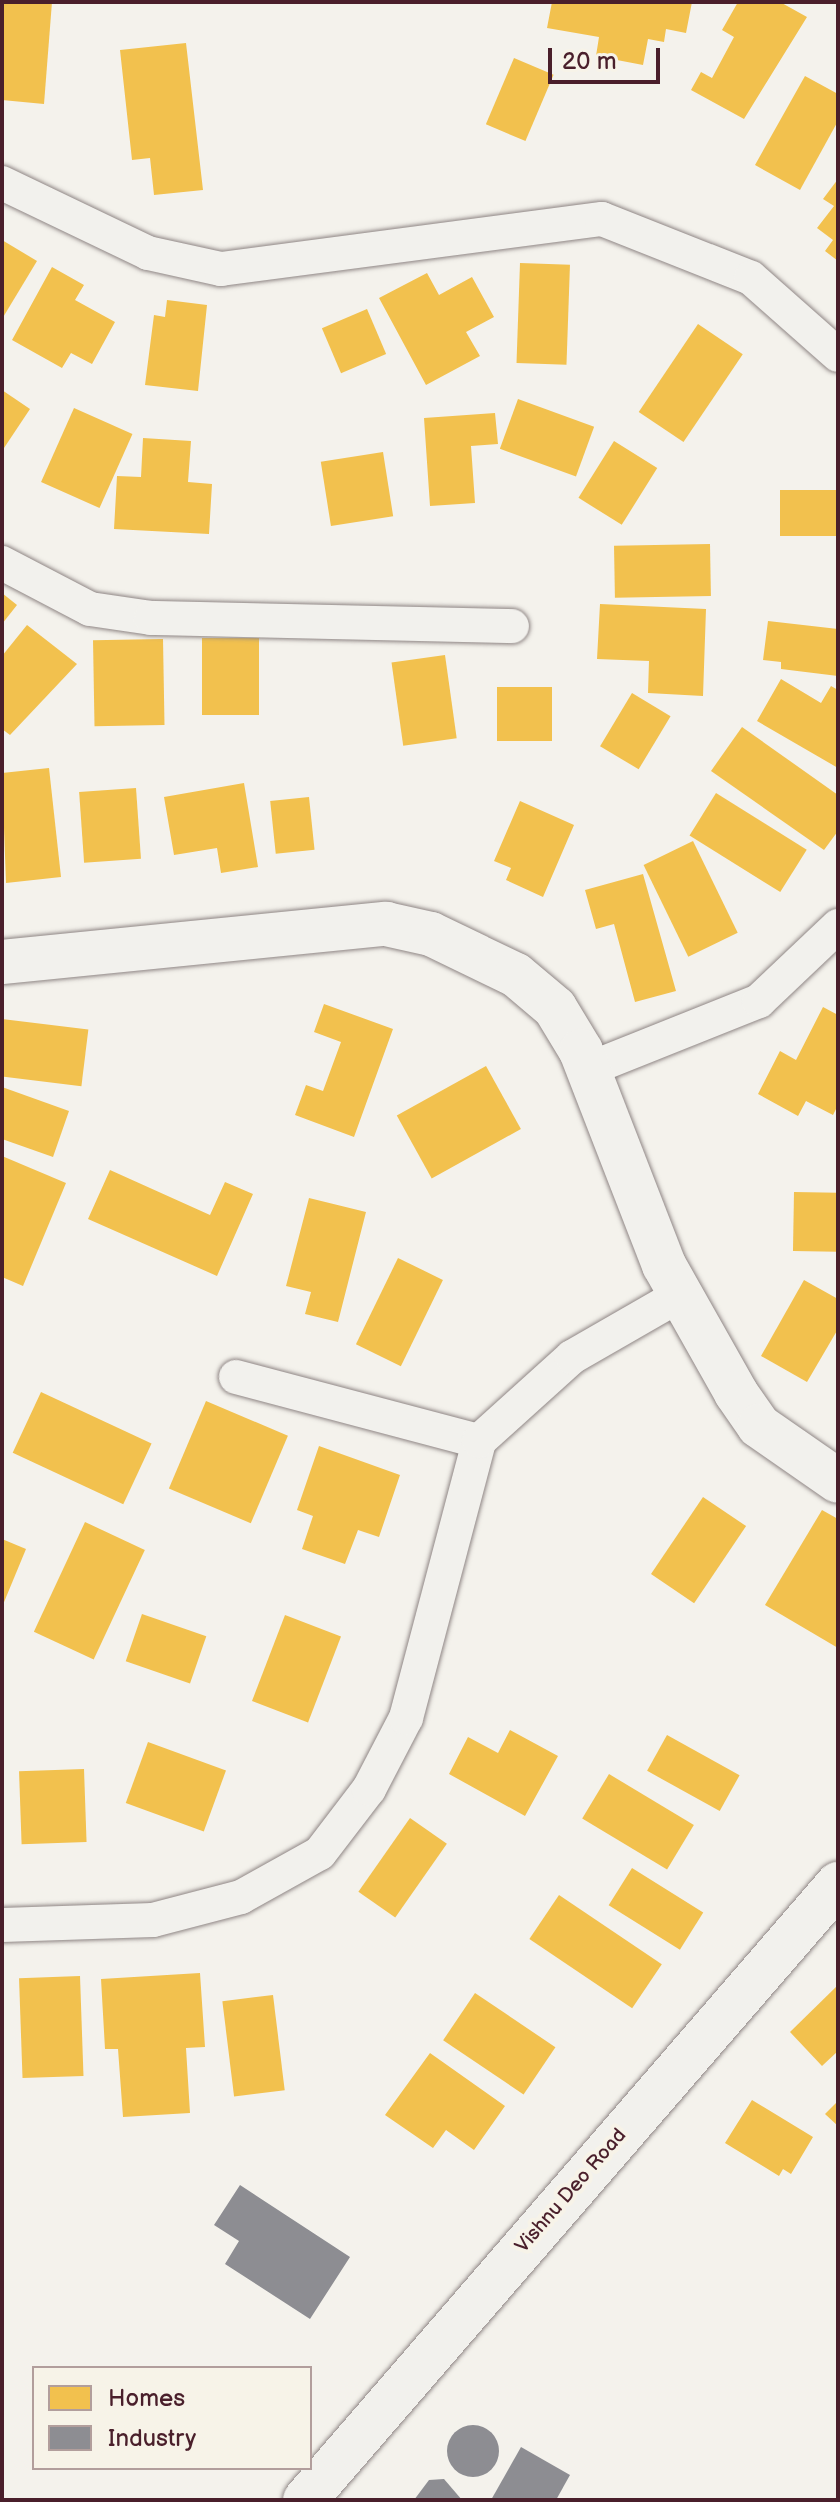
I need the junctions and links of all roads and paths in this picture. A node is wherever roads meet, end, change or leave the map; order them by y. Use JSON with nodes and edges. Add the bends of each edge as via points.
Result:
{"nodes":[{"id":1,"x":2,"y":183,"type":"edge"},
{"id":2,"x":838,"y":355,"type":"edge"},
{"id":3,"x":2,"y":563,"type":"edge"},
{"id":4,"x":512,"y":626,"type":"dead end"},
{"id":5,"x":838,"y":926,"type":"edge"},
{"id":6,"x":2,"y":962,"type":"edge"},
{"id":7,"x":589,"y":1069,"type":"junction"},
{"id":8,"x":678,"y":1296,"type":"junction"},
{"id":9,"x":236,"y":1377,"type":"dead end"},
{"id":10,"x":479,"y":1441,"type":"junction"},
{"id":11,"x":838,"y":1481,"type":"edge"},
{"id":12,"x":838,"y":1884,"type":"edge"},
{"id":13,"x":2,"y":1925,"type":"edge"},
{"id":14,"x":305,"y":2500,"type":"edge"}],
"edges":[{"from":1,"to":2,"type":"street","via":[[148,253],[221,269],[602,219],[751,278]]},
{"from":3,"to":4,"type":"street","via":[[90,609],[151,618]]},
{"from":5,"to":7,"type":"street","via":[[759,1001]]},
{"from":6,"to":7,"type":"street","via":[[386,924],[431,934],[516,975],[555,1008]]},
{"from":7,"to":8,"type":"street"},
{"from":8,"to":10,"type":"street","via":[[572,1357]]},
{"from":8,"to":11,"type":"street","via":[[759,1426]]},
{"from":9,"to":10,"type":"street"},
{"from":10,"to":13,"type":"street","via":[[406,1718],[369,1789],[320,1853],[241,1897],[153,1920]]},
{"from":12,"to":14,"type":"street","name":"Vishnu Deo Road"}]}
